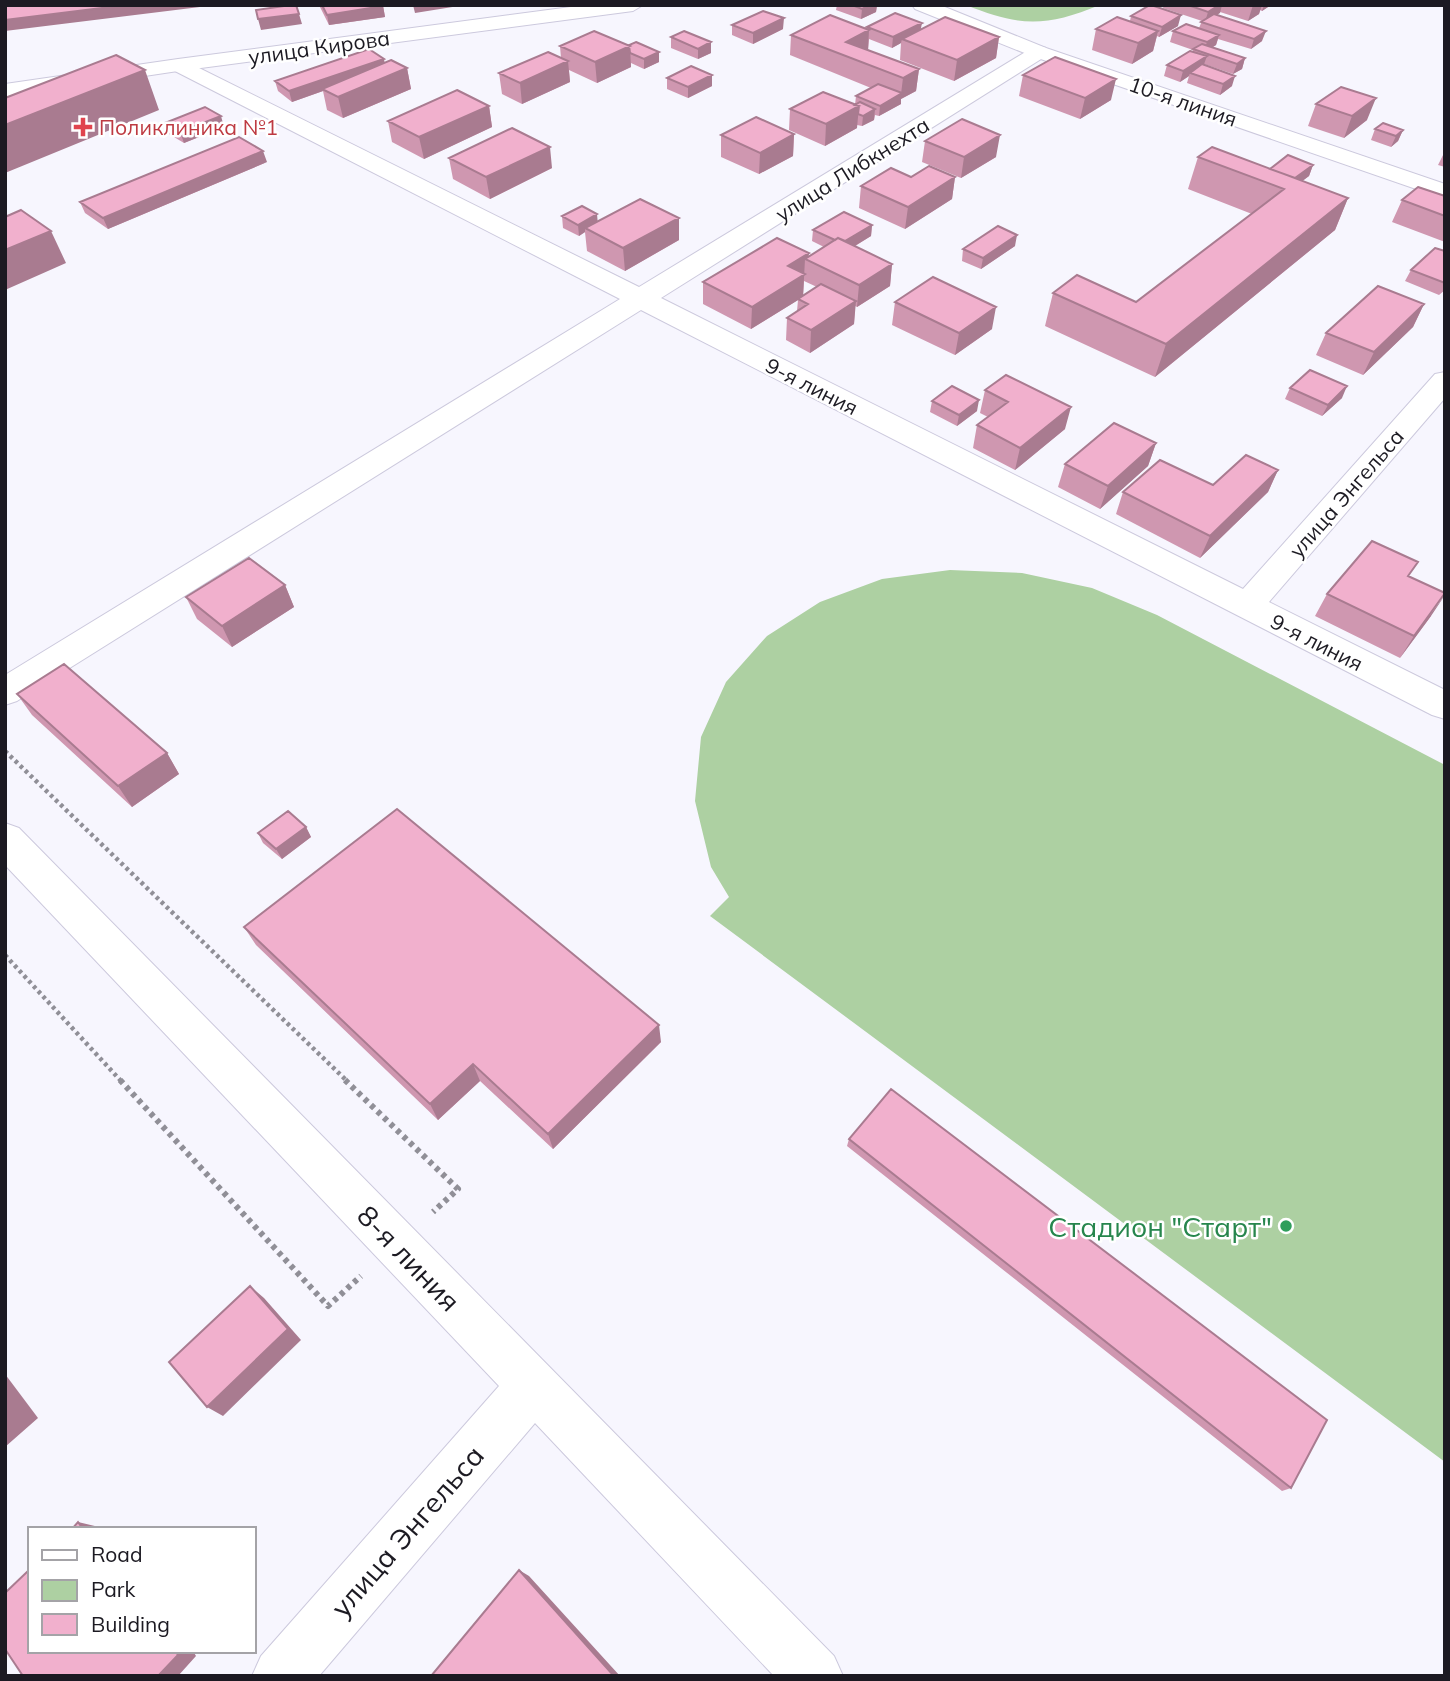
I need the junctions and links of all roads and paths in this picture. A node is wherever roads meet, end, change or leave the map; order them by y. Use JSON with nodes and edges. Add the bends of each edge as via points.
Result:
{"nodes":[{"id":1,"x":633,"y":5,"type":"edge"},
{"id":2,"x":922,"y":5,"type":"edge"},
{"id":3,"x":1039,"y":52,"type":"junction"},
{"id":4,"x":178,"y":65,"type":"junction"},
{"id":5,"x":5,"y":91,"type":"edge"},
{"id":6,"x":1445,"y":192,"type":"edge"},
{"id":7,"x":653,"y":292,"type":"junction"},
{"id":8,"x":1445,"y":380,"type":"edge"},
{"id":9,"x":1247,"y":606,"type":"junction"},
{"id":10,"x":5,"y":692,"type":"edge"},
{"id":11,"x":1445,"y":706,"type":"edge"},
{"id":12,"x":5,"y":839,"type":"edge"},
{"id":13,"x":533,"y":1387,"type":"junction"},
{"id":14,"x":281,"y":1676,"type":"edge"},
{"id":15,"x":814,"y":1676,"type":"edge"}],
"edges":[{"from":1,"to":4,"type":"street","name":"улица Кирова"},
{"from":2,"to":3,"type":"street","name":"10-я линия"},
{"from":3,"to":6,"type":"street","name":"10-я линия"},
{"from":3,"to":7,"type":"street","name":"улица Либкнехта"},
{"from":4,"to":5,"type":"street","name":"улица Кирова"},
{"from":4,"to":7,"type":"street","name":"9-я линия"},
{"from":7,"to":9,"type":"street","name":"9-я линия"},
{"from":7,"to":10,"type":"street","name":"улица Либкнехта"},
{"from":8,"to":9,"type":"street","name":"улица Энгельса"},
{"from":9,"to":11,"type":"street","name":"9-я линия"},
{"from":12,"to":13,"type":"street","name":"8-я линия"},
{"from":13,"to":14,"type":"street","name":"улица Энгельса"},
{"from":13,"to":15,"type":"street","name":"8-я линия"}]}
